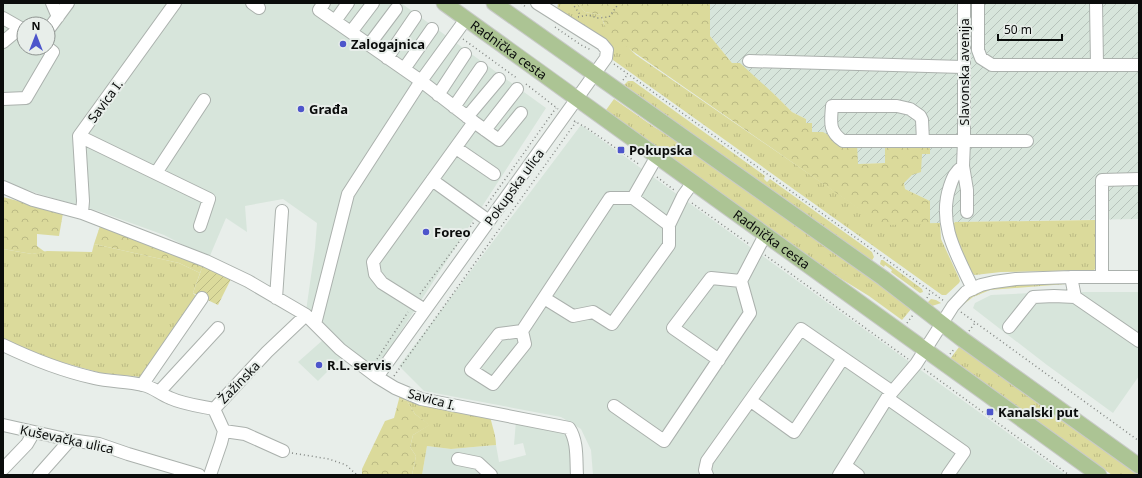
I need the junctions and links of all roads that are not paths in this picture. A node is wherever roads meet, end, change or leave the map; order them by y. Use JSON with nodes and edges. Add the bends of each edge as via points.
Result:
{"nodes":[{"id":1,"x":52,"y":3,"type":"edge"},
{"id":2,"x":68,"y":3,"type":"edge"},
{"id":3,"x":176,"y":3,"type":"edge"},
{"id":4,"x":348,"y":3,"type":"edge"},
{"id":5,"x":373,"y":3,"type":"edge"},
{"id":6,"x":444,"y":3,"type":"edge"},
{"id":7,"x":494,"y":3,"type":"edge"},
{"id":8,"x":537,"y":3,"type":"edge"},
{"id":9,"x":964,"y":3,"type":"edge"},
{"id":10,"x":978,"y":3,"type":"edge"},
{"id":11,"x":1096,"y":3,"type":"edge"},
{"id":12,"x":318,"y":5,"type":"edge"},
{"id":13,"x":396,"y":9,"type":"dead end"},
{"id":14,"x":58,"y":17,"type":"junction"},
{"id":15,"x":415,"y":17,"type":"dead end"},
{"id":16,"x":3,"y":18,"type":"edge"},
{"id":17,"x":466,"y":19,"type":"junction"},
{"id":18,"x":56,"y":20,"type":"edge"},
{"id":19,"x":335,"y":21,"type":"junction"},
{"id":20,"x":16,"y":26,"type":"edge"},
{"id":21,"x":432,"y":29,"type":"dead end"},
{"id":22,"x":351,"y":32,"type":"junction"},
{"id":23,"x":16,"y":33,"type":"edge"},
{"id":24,"x":3,"y":42,"type":"edge"},
{"id":25,"x":369,"y":45,"type":"junction"},
{"id":26,"x":465,"y":54,"type":"dead end"},
{"id":27,"x":51,"y":56,"type":"edge"},
{"id":28,"x":387,"y":58,"type":"junction"},
{"id":29,"x":749,"y":61,"type":"dead end"},
{"id":30,"x":1139,"y":64,"type":"edge"},
{"id":31,"x":1097,"y":65,"type":"junction"},
{"id":32,"x":964,"y":66,"type":"junction"},
{"id":33,"x":481,"y":68,"type":"dead end"},
{"id":34,"x":404,"y":69,"type":"junction"},
{"id":35,"x":594,"y":75,"type":"junction"},
{"id":36,"x":499,"y":78,"type":"dead end"},
{"id":37,"x":421,"y":81,"type":"junction"},
{"id":38,"x":521,"y":84,"type":"road end"},
{"id":39,"x":438,"y":94,"type":"junction"},
{"id":40,"x":3,"y":99,"type":"edge"},
{"id":41,"x":577,"y":99,"type":"junction"},
{"id":42,"x":204,"y":100,"type":"dead end"},
{"id":43,"x":454,"y":107,"type":"junction"},
{"id":44,"x":521,"y":114,"type":"dead end"},
{"id":45,"x":471,"y":120,"type":"junction"},
{"id":46,"x":485,"y":130,"type":"junction"},
{"id":47,"x":79,"y":136,"type":"junction"},
{"id":48,"x":923,"y":141,"type":"junction"},
{"id":49,"x":964,"y":141,"type":"junction"},
{"id":50,"x":1028,"y":141,"type":"dead end"},
{"id":51,"x":456,"y":148,"type":"junction"},
{"id":52,"x":657,"y":156,"type":"junction"},
{"id":53,"x":963,"y":166,"type":"junction"},
{"id":54,"x":156,"y":173,"type":"junction"},
{"id":55,"x":494,"y":174,"type":"dead end"},
{"id":56,"x":1139,"y":179,"type":"edge"},
{"id":57,"x":432,"y":180,"type":"junction"},
{"id":58,"x":693,"y":182,"type":"junction"},
{"id":59,"x":3,"y":186,"type":"edge"},
{"id":60,"x":633,"y":198,"type":"junction"},
{"id":61,"x":282,"y":211,"type":"dead end"},
{"id":62,"x":967,"y":212,"type":"dead end"},
{"id":63,"x":82,"y":213,"type":"junction"},
{"id":64,"x":484,"y":218,"type":"junction"},
{"id":65,"x":669,"y":225,"type":"junction"},
{"id":66,"x":200,"y":226,"type":"dead end"},
{"id":67,"x":765,"y":235,"type":"junction"},
{"id":68,"x":1071,"y":277,"type":"junction"},
{"id":69,"x":1102,"y":277,"type":"junction"},
{"id":70,"x":1139,"y":277,"type":"edge"},
{"id":71,"x":741,"y":281,"type":"junction"},
{"id":72,"x":973,"y":289,"type":"junction"},
{"id":73,"x":1075,"y":297,"type":"junction"},
{"id":74,"x":202,"y":298,"type":"dead end"},
{"id":75,"x":276,"y":298,"type":"junction"},
{"id":76,"x":544,"y":298,"type":"junction"},
{"id":77,"x":425,"y":310,"type":"junction"},
{"id":78,"x":306,"y":315,"type":"junction"},
{"id":79,"x":315,"y":324,"type":"junction"},
{"id":80,"x":942,"y":324,"type":"junction"},
{"id":81,"x":1009,"y":327,"type":"dead end"},
{"id":82,"x":218,"y":328,"type":"dead end"},
{"id":83,"x":522,"y":331,"type":"junction"},
{"id":84,"x":1139,"y":341,"type":"edge"},
{"id":85,"x":3,"y":346,"type":"edge"},
{"id":86,"x":925,"y":349,"type":"junction"},
{"id":87,"x":843,"y":358,"type":"junction"},
{"id":88,"x":719,"y":360,"type":"junction"},
{"id":89,"x":380,"y":373,"type":"junction"},
{"id":90,"x":142,"y":385,"type":"junction"},
{"id":91,"x":159,"y":392,"type":"junction"},
{"id":92,"x":889,"y":394,"type":"junction"},
{"id":93,"x":751,"y":401,"type":"junction"},
{"id":94,"x":614,"y":406,"type":"dead end"},
{"id":95,"x":214,"y":409,"type":"junction"},
{"id":96,"x":3,"y":425,"type":"edge"},
{"id":97,"x":224,"y":431,"type":"junction"},
{"id":98,"x":34,"y":432,"type":"junction"},
{"id":99,"x":70,"y":440,"type":"junction"},
{"id":100,"x":283,"y":451,"type":"road end"},
{"id":101,"x":458,"y":459,"type":"dead end"},
{"id":102,"x":1139,"y":466,"type":"edge"},
{"id":103,"x":3,"y":469,"type":"edge"},
{"id":104,"x":842,"y":471,"type":"edge"},
{"id":105,"x":1095,"y":474,"type":"edge"},
{"id":106,"x":39,"y":475,"type":"edge"},
{"id":107,"x":200,"y":475,"type":"edge"},
{"id":108,"x":210,"y":475,"type":"edge"},
{"id":109,"x":491,"y":475,"type":"edge"},
{"id":110,"x":577,"y":475,"type":"edge"},
{"id":111,"x":707,"y":475,"type":"edge"},
{"id":112,"x":858,"y":475,"type":"edge"},
{"id":113,"x":948,"y":475,"type":"edge"}],
"edges":[{"from":1,"to":14,"type":"street"},
{"from":2,"to":14,"type":"street"},
{"from":3,"to":47,"type":"street","name":"Savica I."},
{"from":4,"to":19,"type":"street"},
{"from":5,"to":22,"type":"street"},
{"from":6,"to":17,"type":"main road","name":"Radnička cesta"},
{"from":7,"to":35,"type":"main road"},
{"from":8,"to":35,"type":"street","name":"Pokupska ulica","via":[[605,47],[607,55]]},
{"from":9,"to":32,"type":"street","name":"Slavonska avenija"},
{"from":10,"to":31,"type":"street","via":[[978,50],[986,62],[992,65]]},
{"from":11,"to":31,"type":"street"},
{"from":12,"to":19,"type":"street"},
{"from":13,"to":25,"type":"street"},
{"from":14,"to":18,"type":"street"},
{"from":15,"to":28,"type":"street"},
{"from":16,"to":20,"type":"street"},
{"from":17,"to":37,"type":"street"},
{"from":17,"to":41,"type":"main road","name":"Radnička cesta"},
{"from":19,"to":22,"type":"street"},
{"from":21,"to":34,"type":"street"},
{"from":22,"to":25,"type":"street"},
{"from":23,"to":24,"type":"street"},
{"from":25,"to":28,"type":"street"},
{"from":26,"to":39,"type":"street"},
{"from":27,"to":40,"type":"street","via":[[26,98]]},
{"from":28,"to":34,"type":"street"},
{"from":29,"to":32,"type":"street"},
{"from":30,"to":31,"type":"street"},
{"from":32,"to":49,"type":"street","name":"Slavonska avenija"},
{"from":33,"to":43,"type":"street"},
{"from":34,"to":37,"type":"street"},
{"from":35,"to":41,"type":"street","name":"Pokupska ulica"},
{"from":35,"to":80,"type":"main road","via":[[882,278]]},
{"from":36,"to":45,"type":"street"},
{"from":37,"to":39,"type":"street"},
{"from":37,"to":79,"type":"street","via":[[348,194]]},
{"from":38,"to":46,"type":"street"},
{"from":39,"to":43,"type":"street"},
{"from":41,"to":52,"type":"main road","name":"Radnička cesta"},
{"from":41,"to":64,"type":"street","name":"Pokupska ulica"},
{"from":42,"to":54,"type":"street"},
{"from":43,"to":45,"type":"street"},
{"from":44,"to":46,"type":"street","via":[[499,140]]},
{"from":45,"to":46,"type":"street"},
{"from":45,"to":51,"type":"street"},
{"from":47,"to":54,"type":"street"},
{"from":47,"to":63,"type":"street","name":"Savica I."},
{"from":48,"to":48,"type":"street","via":[[843,141],[836,136],[831,127],[832,106],[897,106],[910,109],[922,120]]},
{"from":48,"to":49,"type":"street"},
{"from":49,"to":50,"type":"street"},
{"from":49,"to":53,"type":"street","name":"Slavonska avenija"},
{"from":51,"to":55,"type":"street"},
{"from":51,"to":57,"type":"street"},
{"from":52,"to":58,"type":"main road","name":"Radnička cesta"},
{"from":52,"to":60,"type":"street"},
{"from":53,"to":62,"type":"street","name":"Slavonska avenija"},
{"from":53,"to":72,"type":"street","via":[[954,175],[948,192],[946,215],[951,241]]},
{"from":54,"to":66,"type":"street","via":[[209,198]]},
{"from":56,"to":69,"type":"street","via":[[1102,180]]},
{"from":57,"to":64,"type":"street"},
{"from":57,"to":77,"type":"street","via":[[373,262],[375,274],[382,283]]},
{"from":58,"to":65,"type":"street"},
{"from":58,"to":67,"type":"main road","name":"Radnička cesta"},
{"from":59,"to":63,"type":"street","name":"Savica I.","via":[[33,200]]},
{"from":60,"to":65,"type":"street"},
{"from":60,"to":76,"type":"street","via":[[610,198]]},
{"from":61,"to":75,"type":"street"},
{"from":63,"to":75,"type":"street","name":"Savica I.","via":[[206,262],[248,281]]},
{"from":64,"to":77,"type":"street","name":"Pokupska ulica"},
{"from":65,"to":76,"type":"street","via":[[669,245],[612,324],[593,312],[573,316]]},
{"from":67,"to":71,"type":"street"},
{"from":67,"to":86,"type":"main road","name":"Radnička cesta"},
{"from":68,"to":69,"type":"street"},
{"from":68,"to":72,"type":"street","via":[[1016,279],[994,282]]},
{"from":68,"to":73,"type":"street"},
{"from":69,"to":70,"type":"street"},
{"from":71,"to":88,"type":"street","via":[[750,313]]},
{"from":71,"to":88,"type":"street","via":[[711,278],[673,328]]},
{"from":72,"to":80,"type":"street","via":[[966,292],[952,306]]},
{"from":73,"to":81,"type":"street","via":[[1033,297]]},
{"from":73,"to":84,"type":"street"},
{"from":74,"to":90,"type":"street"},
{"from":75,"to":78,"type":"street","name":"Savica I."},
{"from":76,"to":83,"type":"street"},
{"from":77,"to":89,"type":"street","name":"Pokupska ulica"},
{"from":78,"to":79,"type":"street","name":"Savica I."},
{"from":78,"to":95,"type":"street","name":"Žažinska"},
{"from":79,"to":89,"type":"street","name":"Savica I.","via":[[340,349]]},
{"from":80,"to":86,"type":"street"},
{"from":80,"to":102,"type":"main road"},
{"from":82,"to":91,"type":"street"},
{"from":83,"to":83,"type":"street","via":[[499,334],[471,370],[493,384],[525,344]]},
{"from":85,"to":90,"type":"street","name":"Žažinska","via":[[25,356],[96,379]]},
{"from":86,"to":92,"type":"street","via":[[916,364]]},
{"from":86,"to":105,"type":"main road","name":"Radnička cesta"},
{"from":87,"to":92,"type":"street"},
{"from":87,"to":93,"type":"street","via":[[801,329]]},
{"from":87,"to":93,"type":"street","via":[[794,432]]},
{"from":88,"to":94,"type":"street","via":[[664,441]]},
{"from":89,"to":110,"type":"street","name":"Savica I.","via":[[395,388],[421,399],[569,428],[575,443]]},
{"from":90,"to":91,"type":"street","name":"Žažinska"},
{"from":91,"to":95,"type":"street","name":"Žažinska","via":[[179,402]]},
{"from":92,"to":104,"type":"street"},
{"from":92,"to":113,"type":"street","via":[[964,452]]},
{"from":93,"to":111,"type":"street","via":[[707,461]]},
{"from":95,"to":97,"type":"street"},
{"from":96,"to":98,"type":"street","name":"Kuševačka ulica"},
{"from":97,"to":100,"type":"street","via":[[245,434]]},
{"from":97,"to":108,"type":"street"},
{"from":98,"to":99,"type":"street","name":"Kuševačka ulica"},
{"from":98,"to":103,"type":"street","via":[[27,444]]},
{"from":99,"to":106,"type":"street"},
{"from":99,"to":107,"type":"street","name":"Kuševačka ulica","via":[[99,444]]},
{"from":101,"to":109,"type":"street","via":[[478,462]]},
{"from":104,"to":112,"type":"street"}]}
